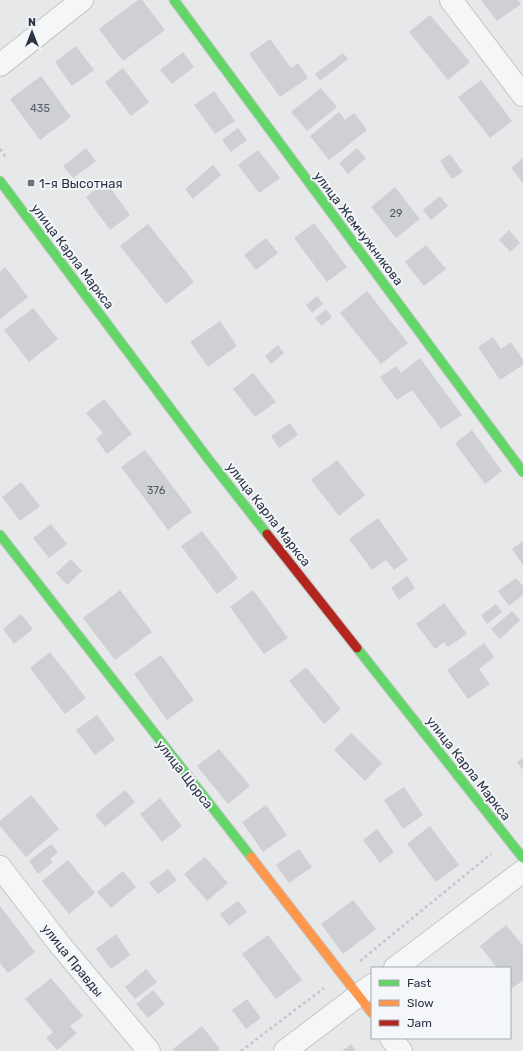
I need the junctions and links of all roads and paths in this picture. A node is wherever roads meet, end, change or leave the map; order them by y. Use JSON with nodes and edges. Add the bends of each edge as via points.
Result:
{"nodes":[{"id":1,"x":82,"y":0,"type":"edge"},
{"id":2,"x":174,"y":0,"type":"edge"},
{"id":3,"x":451,"y":0,"type":"edge"},
{"id":4,"x":0,"y":65,"type":"edge"},
{"id":5,"x":523,"y":94,"type":"edge"},
{"id":6,"x":0,"y":181,"type":"edge"},
{"id":7,"x":523,"y":472,"type":"edge"},
{"id":8,"x":0,"y":535,"type":"edge"},
{"id":9,"x":509,"y":839,"type":"junction"},
{"id":10,"x":523,"y":858,"type":"edge"},
{"id":11,"x":0,"y":867,"type":"edge"},
{"id":12,"x":523,"y":872,"type":"edge"},
{"id":13,"x":396,"y":967,"type":"edge"},
{"id":14,"x":341,"y":976,"type":"junction"},
{"id":15,"x":365,"y":990,"type":"edge"},
{"id":16,"x":371,"y":1010,"type":"edge"},
{"id":17,"x":392,"y":1039,"type":"edge"},
{"id":18,"x":149,"y":1051,"type":"edge"},
{"id":19,"x":241,"y":1051,"type":"edge"},
{"id":20,"x":285,"y":1051,"type":"edge"},
{"id":21,"x":401,"y":1051,"type":"edge"}],
"edges":[{"from":1,"to":4,"type":"street"},
{"from":2,"to":7,"type":"street","name":"улица Жемчужникова"},
{"from":3,"to":5,"type":"street"},
{"from":6,"to":9,"type":"street","name":"улица Карла Маркса","via":[[210,460]]},
{"from":8,"to":14,"type":"street","name":"улица Щорса"},
{"from":9,"to":10,"type":"street","name":"улица Карла Маркса"},
{"from":9,"to":14,"type":"path"},
{"from":11,"to":18,"type":"street","name":"улица Правды","via":[[61,946]]},
{"from":12,"to":13,"type":"street"},
{"from":14,"to":15,"type":"street","name":"улица Щорса"},
{"from":14,"to":19,"type":"path"},
{"from":15,"to":16,"type":"street","name":"улица Щорса"},
{"from":15,"to":20,"type":"street"},
{"from":17,"to":21,"type":"street"}]}
